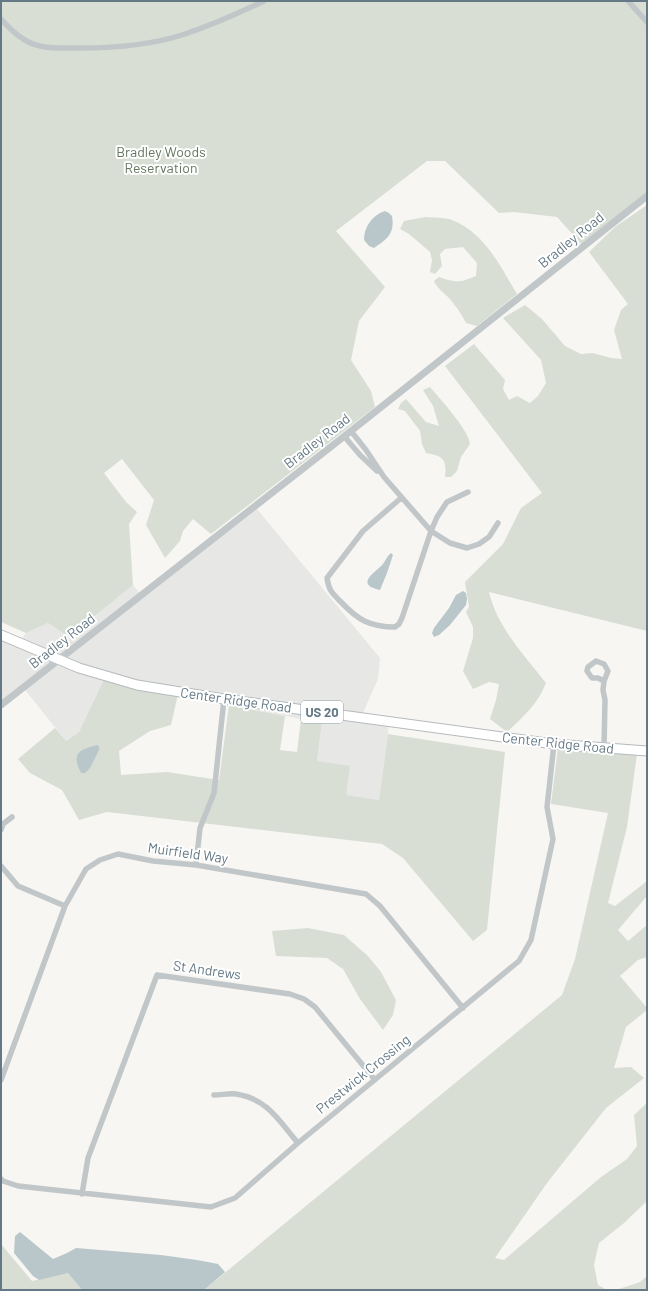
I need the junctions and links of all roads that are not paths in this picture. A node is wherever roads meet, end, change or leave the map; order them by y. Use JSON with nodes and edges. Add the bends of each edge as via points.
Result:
{"nodes":[{"id":1,"x":264,"y":1,"type":"edge"},
{"id":2,"x":628,"y":1,"type":"edge"},
{"id":3,"x":1,"y":19,"type":"edge"},
{"id":4,"x":647,"y":22,"type":"edge"},
{"id":5,"x":647,"y":196,"type":"edge"},
{"id":6,"x":351,"y":431,"type":"junction"},
{"id":7,"x":344,"y":436,"type":"junction"},
{"id":8,"x":384,"y":477,"type":"junction"},
{"id":9,"x":468,"y":492,"type":"dead end"},
{"id":10,"x":402,"y":498,"type":"junction"},
{"id":11,"x":498,"y":523,"type":"dead end"},
{"id":12,"x":431,"y":532,"type":"junction"},
{"id":13,"x":1,"y":635,"type":"edge"},
{"id":14,"x":58,"y":660,"type":"junction"},
{"id":15,"x":604,"y":681,"type":"dead end"},
{"id":16,"x":224,"y":699,"type":"junction"},
{"id":17,"x":1,"y":705,"type":"edge"},
{"id":18,"x":554,"y":744,"type":"junction"},
{"id":19,"x":604,"y":748,"type":"junction"},
{"id":20,"x":647,"y":751,"type":"edge"},
{"id":21,"x":12,"y":817,"type":"dead end"},
{"id":22,"x":1,"y":830,"type":"edge"},
{"id":23,"x":196,"y":865,"type":"junction"},
{"id":24,"x":1,"y":866,"type":"edge"},
{"id":25,"x":65,"y":906,"type":"junction"},
{"id":26,"x":464,"y":1008,"type":"junction"},
{"id":27,"x":1,"y":1080,"type":"edge"},
{"id":28,"x":375,"y":1080,"type":"junction"},
{"id":29,"x":214,"y":1095,"type":"dead end"},
{"id":30,"x":298,"y":1143,"type":"junction"},
{"id":31,"x":1,"y":1179,"type":"edge"},
{"id":32,"x":82,"y":1194,"type":"junction"}],
"edges":[{"from":1,"to":3,"type":"street","via":[[185,34],[147,43],[104,48],[40,46],[25,40]]},
{"from":2,"to":4,"type":"street"},
{"from":5,"to":6,"type":"street","name":"Bradley Road"},
{"from":6,"to":7,"type":"street","name":"Bradley Road"},
{"from":6,"to":8,"type":"street"},
{"from":7,"to":8,"type":"street"},
{"from":7,"to":14,"type":"street","name":"Bradley Road"},
{"from":8,"to":10,"type":"street"},
{"from":9,"to":12,"type":"street","via":[[447,502],[436,517]]},
{"from":10,"to":12,"type":"street"},
{"from":10,"to":12,"type":"street","via":[[363,531],[327,578],[330,590],[359,619],[369,624],[395,627],[402,618]]},
{"from":11,"to":12,"type":"street","via":[[489,537],[479,544],[466,548],[450,543]]},
{"from":13,"to":14,"type":"main road","name":"Center Ridge Road","number":"US 20"},
{"from":14,"to":16,"type":"main road","name":"Center Ridge Road","number":"US 20","via":[[137,685]]},
{"from":14,"to":17,"type":"street","name":"Bradley Road"},
{"from":15,"to":19,"type":"street"},
{"from":16,"to":18,"type":"main road","name":"Center Ridge Road","number":"US 20"},
{"from":16,"to":23,"type":"street","via":[[214,793],[200,828]]},
{"from":18,"to":19,"type":"main road","name":"Center Ridge Road","number":"US 20"},
{"from":18,"to":26,"type":"street","name":"Prestwick Crossing","via":[[547,807],[553,839],[531,940],[519,961]]},
{"from":19,"to":20,"type":"main road","name":"Center Ridge Road","number":"US 20"},
{"from":21,"to":22,"type":"street","via":[[3,824]]},
{"from":23,"to":25,"type":"street","name":"Muirfield Way","via":[[153,861],[118,854],[100,860],[86,869]]},
{"from":23,"to":26,"type":"street","name":"Muirfield Way","via":[[366,894],[380,906]]},
{"from":24,"to":25,"type":"street","via":[[18,886]]},
{"from":25,"to":27,"type":"street","name":"Muirfield Way"},
{"from":26,"to":28,"type":"street","name":"Prestwick Crossing"},
{"from":28,"to":30,"type":"street","name":"Prestwick Crossing"},
{"from":28,"to":32,"type":"street","name":"St Andrews","via":[[315,1007],[304,999],[290,994],[157,975],[88,1158]]},
{"from":29,"to":30,"type":"street","via":[[235,1094],[253,1098],[268,1107]]},
{"from":30,"to":32,"type":"street","name":"Prestwick Crossing","via":[[235,1198],[211,1207]]},
{"from":31,"to":32,"type":"street","name":"Prestwick Crossing","via":[[18,1186]]}]}
